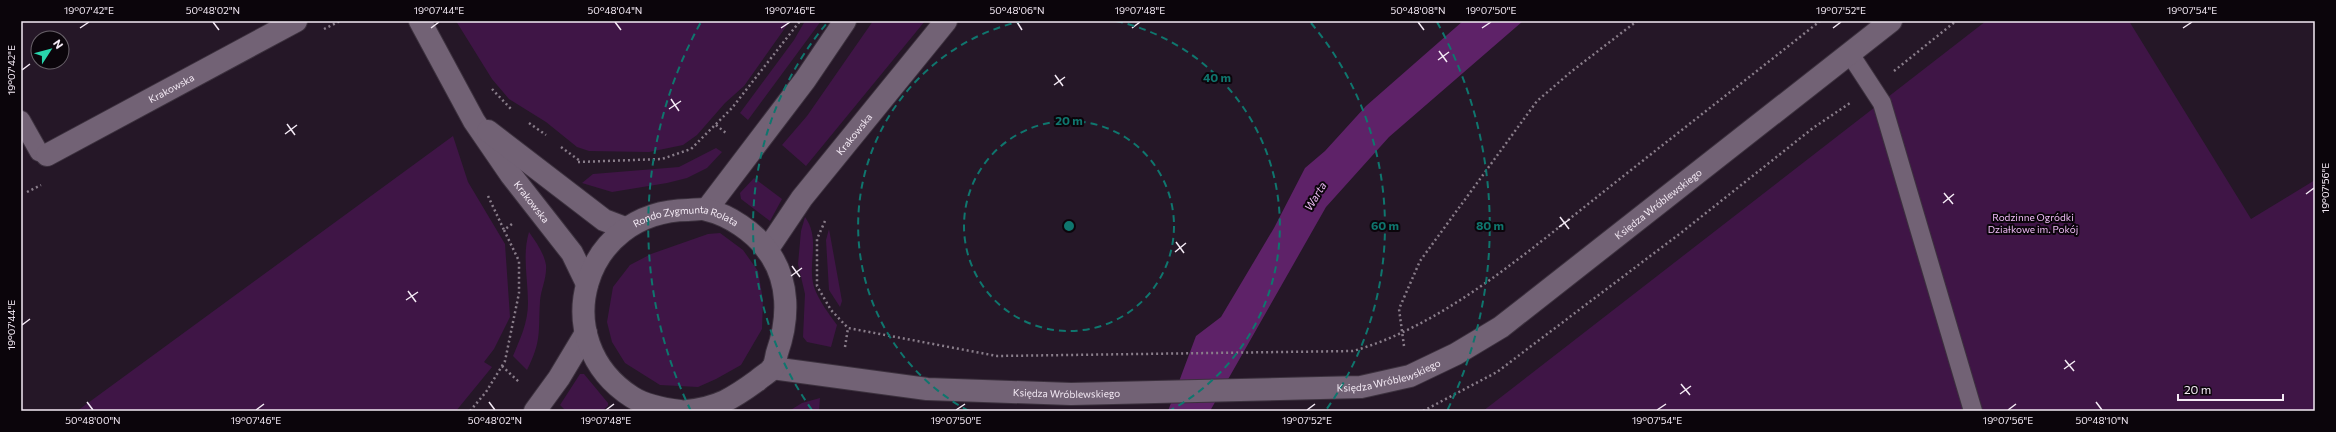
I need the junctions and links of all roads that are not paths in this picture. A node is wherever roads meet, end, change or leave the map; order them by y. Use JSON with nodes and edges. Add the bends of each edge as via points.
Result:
{"nodes":[{"id":1,"x":296,"y":21,"type":"edge"},
{"id":2,"x":420,"y":21,"type":"edge"},
{"id":3,"x":845,"y":21,"type":"edge"},
{"id":4,"x":946,"y":21,"type":"edge"},
{"id":5,"x":1891,"y":21,"type":"edge"},
{"id":6,"x":1850,"y":54,"type":"junction"},
{"id":7,"x":21,"y":120,"type":"edge"},
{"id":8,"x":474,"y":121,"type":"junction"},
{"id":9,"x":48,"y":155,"type":"joint"},
{"id":10,"x":707,"y":209,"type":"junction"},
{"id":11,"x":625,"y":228,"type":"junction"},
{"id":12,"x":767,"y":250,"type":"junction"},
{"id":13,"x":587,"y":284,"type":"junction"},
{"id":14,"x":586,"y":333,"type":"junction"},
{"id":15,"x":772,"y":368,"type":"junction"},
{"id":16,"x":535,"y":411,"type":"edge"},
{"id":17,"x":680,"y":411,"type":"edge"},
{"id":18,"x":687,"y":411,"type":"edge"},
{"id":19,"x":1973,"y":411,"type":"edge"}],
"edges":[{"from":1,"to":9,"type":"street","name":"Krakowska"},
{"from":2,"to":8,"type":"street","name":"Krakowska"},
{"from":3,"to":10,"type":"street","via":[[805,80]]},
{"from":4,"to":12,"type":"street","name":"Krakowska","via":[[802,198]]},
{"from":5,"to":6,"type":"street","name":"Księdza Wróblewskiego"},
{"from":6,"to":15,"type":"street","name":"Księdza Wróblewskiego","via":[[1501,326],[1456,354],[1410,376],[1361,387],[1071,394],[927,389]]},
{"from":6,"to":19,"type":"lane","via":[[1882,103]]},
{"from":7,"to":9,"type":"lane","via":[[39,152]]},
{"from":8,"to":11,"type":"street","name":"Krakowska","via":[[604,220]]},
{"from":8,"to":13,"type":"street","name":"Krakowska","via":[[510,175],[572,253]]},
{"from":10,"to":11,"type":"street","name":"Rondo Zygmunta Rolata","via":[[669,210],[650,215]]},
{"from":10,"to":12,"type":"street","name":"Rondo Zygmunta Rolata","via":[[743,227]]},
{"from":11,"to":13,"type":"street","name":"Rondo Zygmunta Rolata","via":[[604,249]]},
{"from":12,"to":15,"type":"street","name":"Rondo Zygmunta Rolata","via":[[780,275],[786,305],[783,335]]},
{"from":13,"to":14,"type":"street","name":"Rondo Zygmunta Rolata","via":[[584,313]]},
{"from":14,"to":16,"type":"street","via":[[559,378]]},
{"from":14,"to":17,"type":"street","name":"Rondo Zygmunta Rolata","via":[[596,358],[611,380],[632,397],[658,408]]},
{"from":15,"to":18,"type":"street","via":[[732,399],[707,408]]}]}
